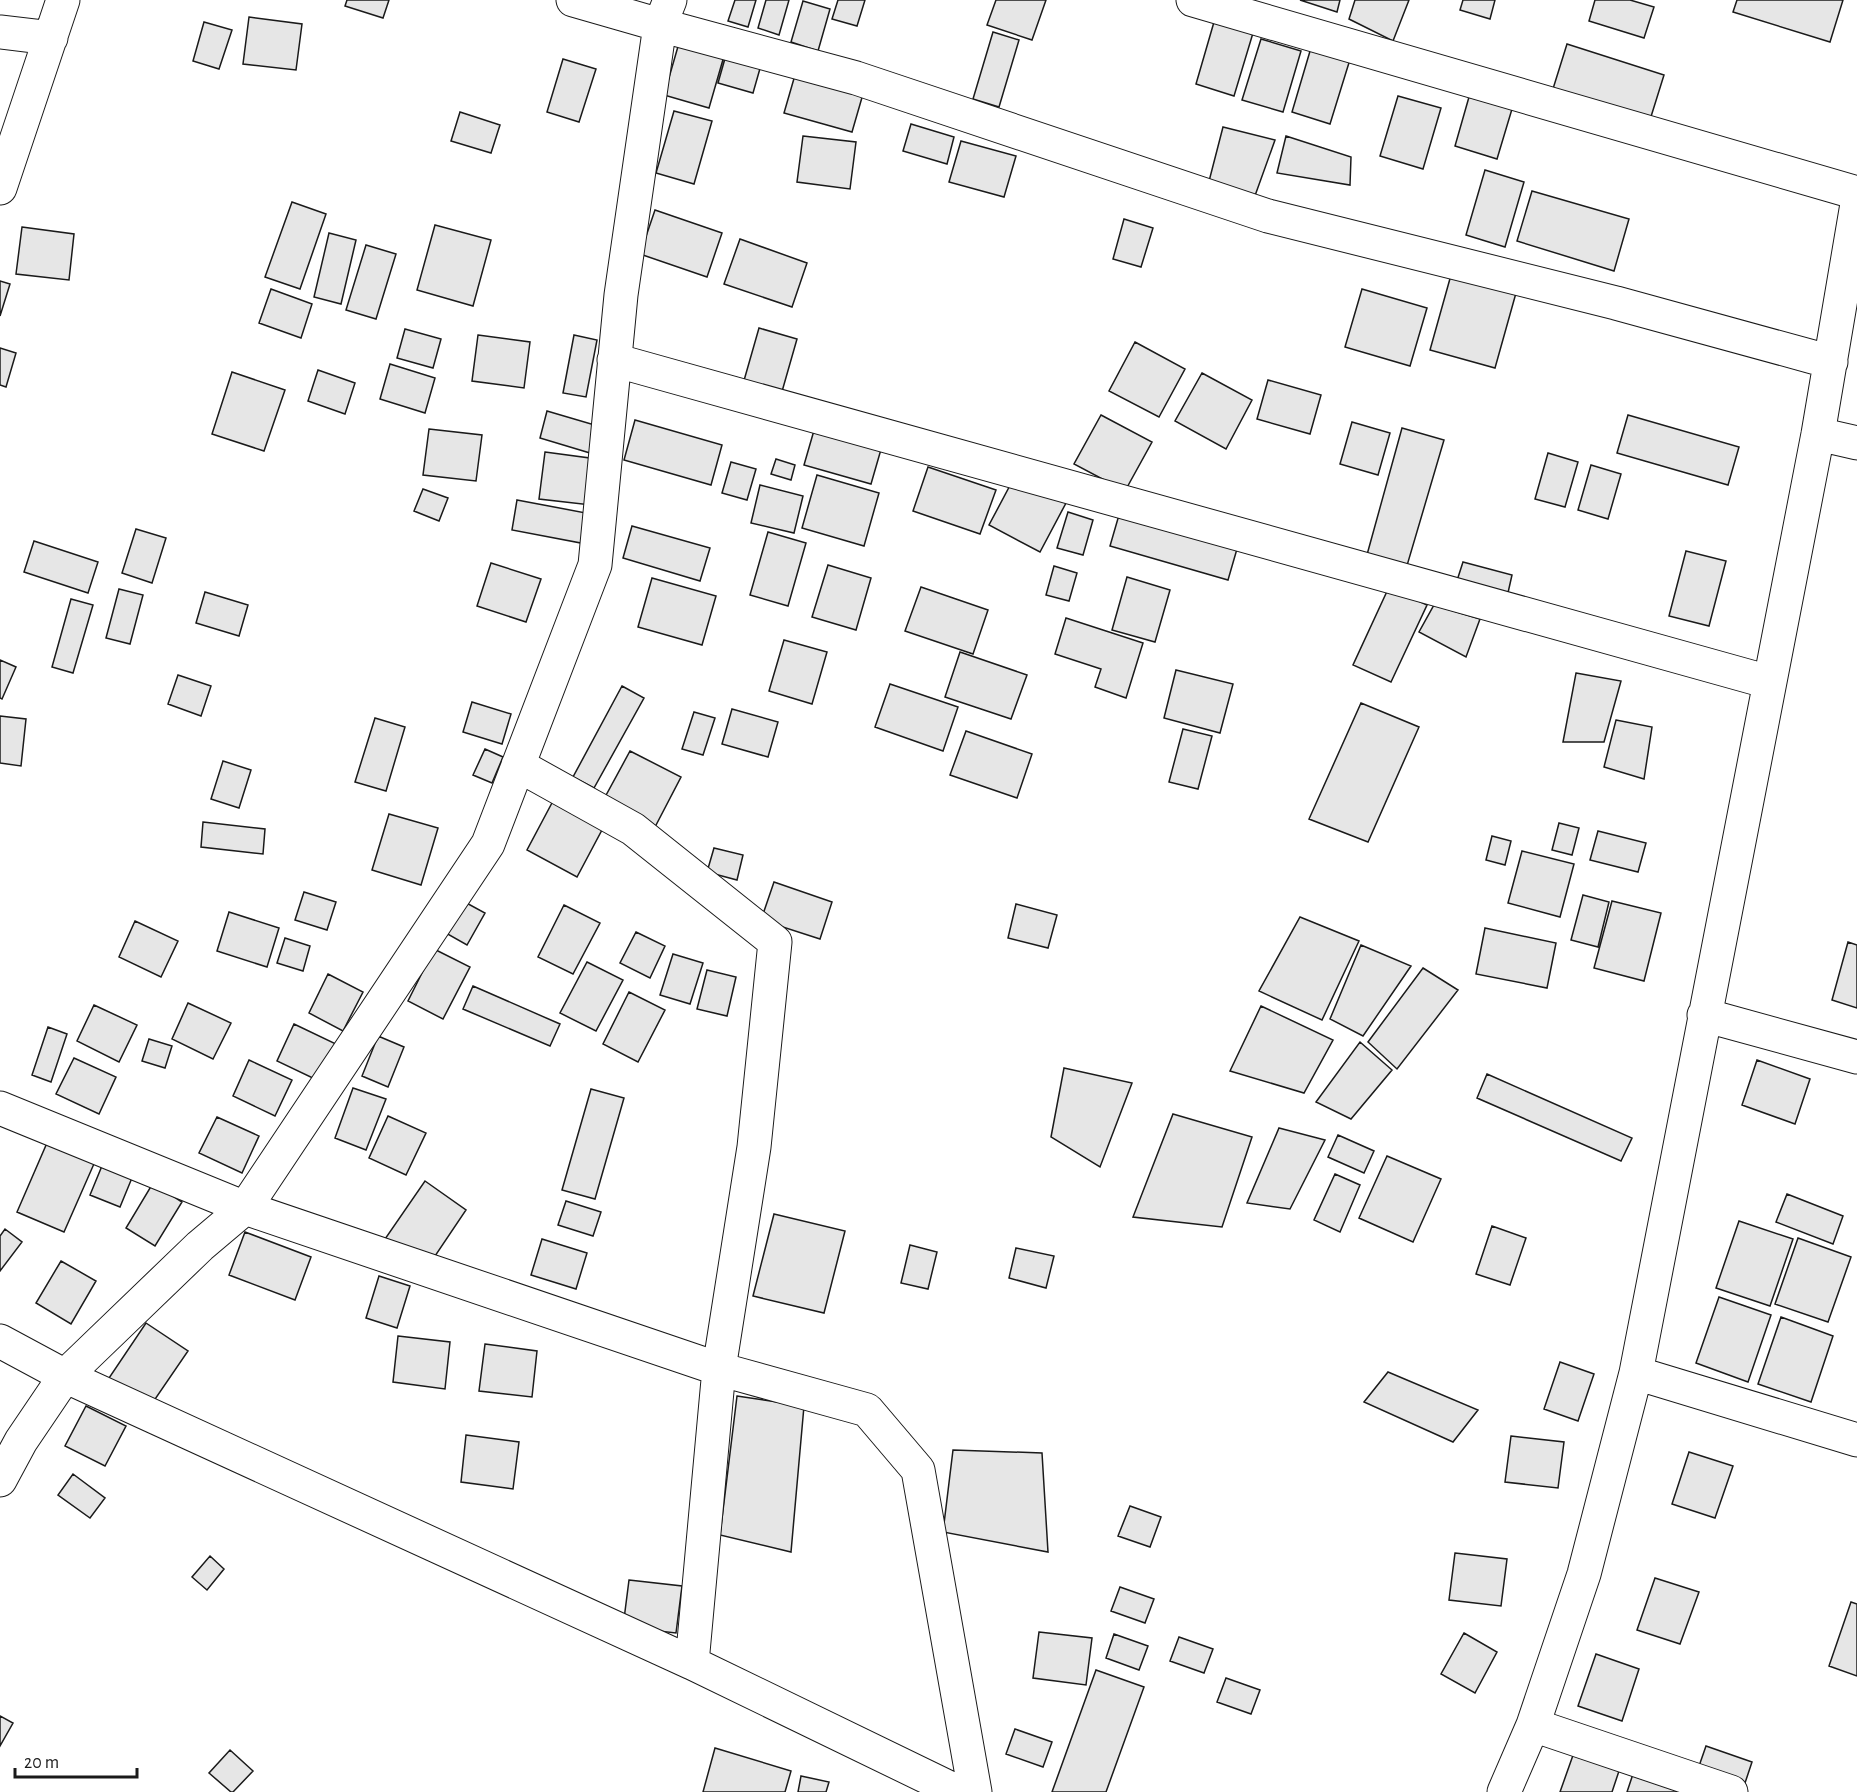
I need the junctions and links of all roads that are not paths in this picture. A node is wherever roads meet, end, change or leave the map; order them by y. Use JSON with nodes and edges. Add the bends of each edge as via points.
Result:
{"nodes":[{"id":1,"x":63,"y":0,"type":"edge"},
{"id":2,"x":573,"y":0,"type":"edge"},
{"id":3,"x":1193,"y":0,"type":"edge"},
{"id":4,"x":665,"y":13,"type":"edge"},
{"id":5,"x":0,"y":32,"type":"edge"},
{"id":6,"x":51,"y":38,"type":"junction"},
{"id":7,"x":0,"y":188,"type":"edge"},
{"id":8,"x":1857,"y":194,"type":"edge"},
{"id":9,"x":1857,"y":204,"type":"edge"},
{"id":10,"x":614,"y":360,"type":"junction"},
{"id":11,"x":1831,"y":362,"type":"junction"},
{"id":12,"x":1818,"y":434,"type":"junction"},
{"id":13,"x":1857,"y":444,"type":"edge"},
{"id":14,"x":1769,"y":682,"type":"junction"},
{"id":15,"x":518,"y":765,"type":"junction"},
{"id":16,"x":1704,"y":1015,"type":"junction"},
{"id":17,"x":1857,"y":1057,"type":"edge"},
{"id":18,"x":0,"y":1108,"type":"edge"},
{"id":19,"x":245,"y":1208,"type":"junction"},
{"id":20,"x":0,"y":1341,"type":"edge"},
{"id":21,"x":719,"y":1370,"type":"junction"},
{"id":22,"x":1636,"y":1372,"type":"junction"},
{"id":23,"x":66,"y":1376,"type":"junction"},
{"id":24,"x":1857,"y":1440,"type":"edge"},
{"id":25,"x":0,"y":1480,"type":"edge"},
{"id":26,"x":693,"y":1663,"type":"junction"},
{"id":27,"x":1533,"y":1725,"type":"junction"},
{"id":28,"x":958,"y":1792,"type":"edge"},
{"id":29,"x":975,"y":1792,"type":"edge"},
{"id":30,"x":1504,"y":1792,"type":"edge"},
{"id":31,"x":1731,"y":1792,"type":"edge"}],
"edges":[{"from":1,"to":6,"type":"street"},
{"from":2,"to":4,"type":"street"},
{"from":3,"to":8,"type":"street"},
{"from":4,"to":10,"type":"street"},
{"from":4,"to":11,"type":"street","via":[[1268,216],[1616,303]]},
{"from":5,"to":6,"type":"street"},
{"from":6,"to":7,"type":"street"},
{"from":9,"to":11,"type":"street"},
{"from":10,"to":14,"type":"street"},
{"from":10,"to":15,"type":"street","via":[[595,566]]},
{"from":11,"to":12,"type":"street"},
{"from":12,"to":13,"type":"street"},
{"from":12,"to":14,"type":"street"},
{"from":14,"to":16,"type":"street"},
{"from":15,"to":19,"type":"street","via":[[488,844]]},
{"from":15,"to":21,"type":"street","via":[[633,829],[775,942],[754,1148]]},
{"from":16,"to":17,"type":"street"},
{"from":16,"to":22,"type":"street"},
{"from":18,"to":19,"type":"street"},
{"from":19,"to":21,"type":"street"},
{"from":19,"to":23,"type":"street","via":[[200,1246]]},
{"from":20,"to":23,"type":"street"},
{"from":21,"to":26,"type":"street"},
{"from":21,"to":29,"type":"street","via":[[867,1410],[918,1470]]},
{"from":22,"to":24,"type":"street"},
{"from":22,"to":27,"type":"street","via":[[1584,1574]]},
{"from":23,"to":25,"type":"street"},
{"from":23,"to":26,"type":"street"},
{"from":26,"to":28,"type":"street"},
{"from":27,"to":30,"type":"street"},
{"from":27,"to":31,"type":"street"}]}
